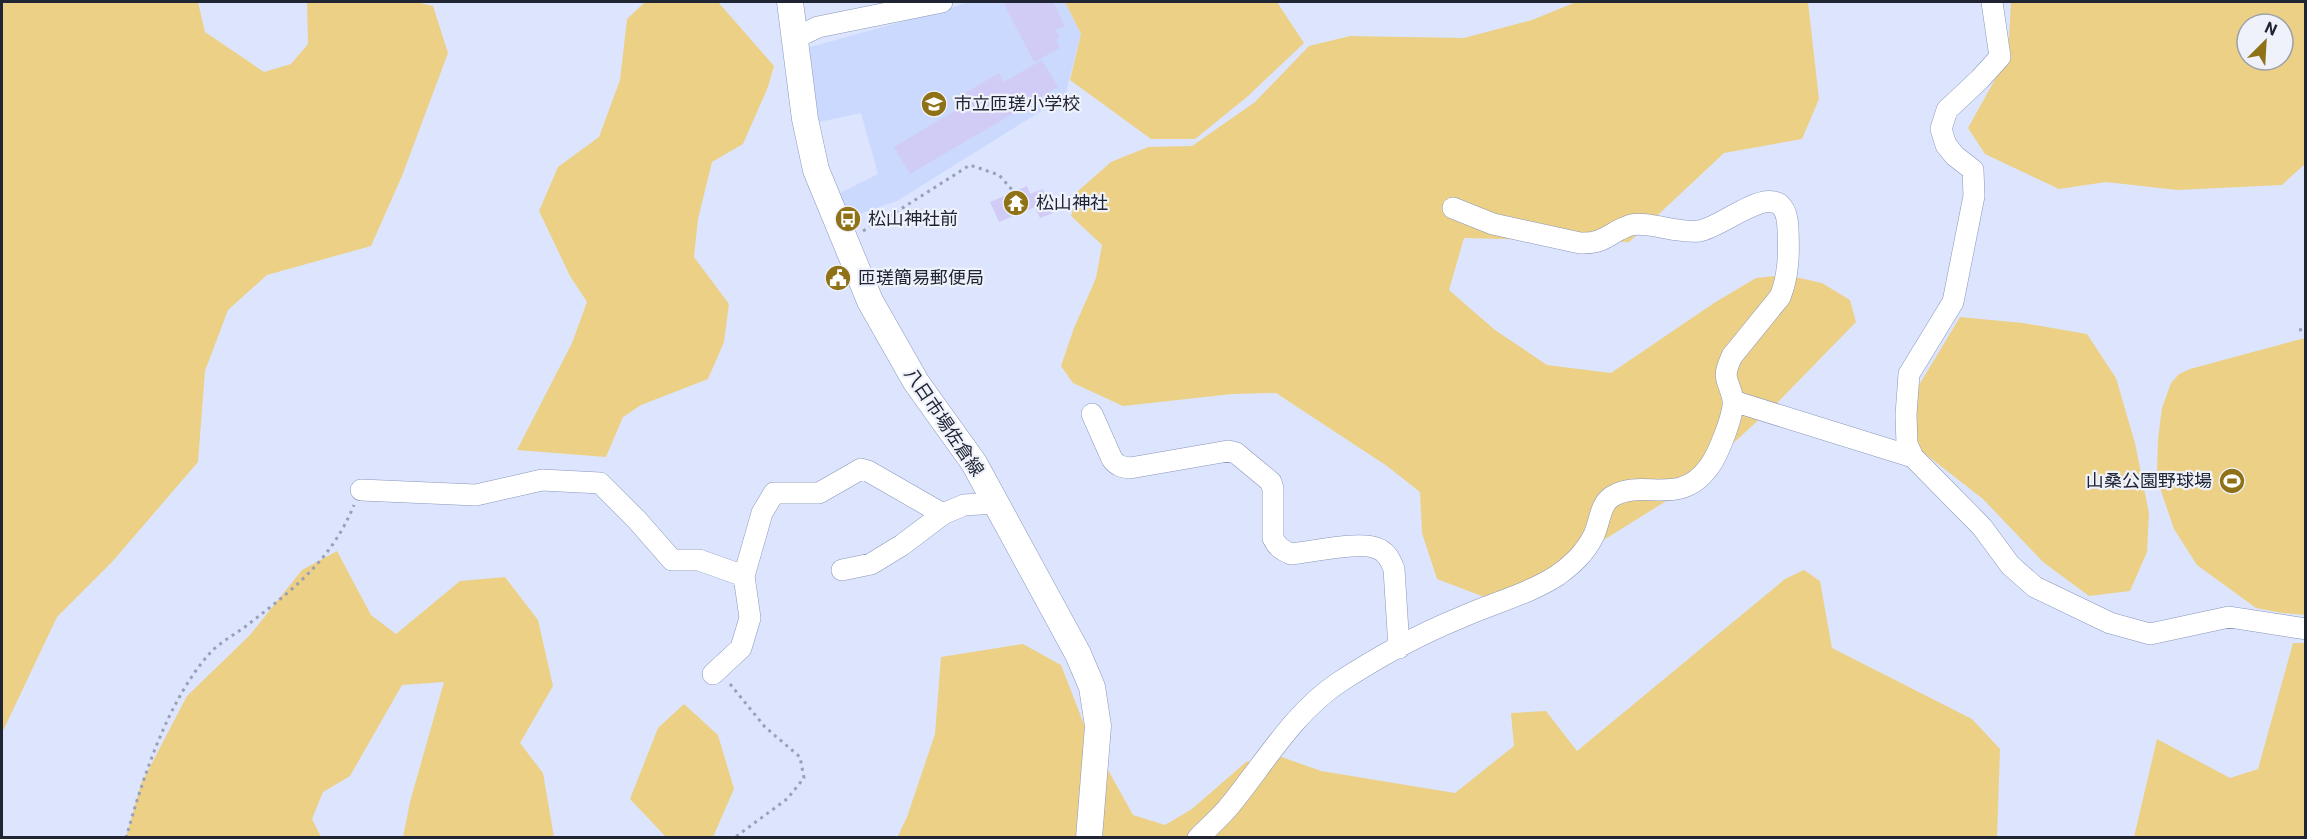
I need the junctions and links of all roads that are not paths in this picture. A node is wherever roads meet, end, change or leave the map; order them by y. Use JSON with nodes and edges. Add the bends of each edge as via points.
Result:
{"nodes":[{"id":1,"x":790,"y":2,"type":"edge"},
{"id":2,"x":942,"y":2,"type":"edge"},
{"id":3,"x":1992,"y":2,"type":"edge"},
{"id":4,"x":794,"y":39,"type":"junction"},
{"id":5,"x":1453,"y":208,"type":"dead end"},
{"id":6,"x":1733,"y":401,"type":"junction"},
{"id":7,"x":1092,"y":414,"type":"dead end"},
{"id":8,"x":1913,"y":457,"type":"junction"},
{"id":9,"x":361,"y":490,"type":"road end"},
{"id":10,"x":996,"y":503,"type":"junction"},
{"id":11,"x":943,"y":514,"type":"junction"},
{"id":12,"x":842,"y":570,"type":"dead end"},
{"id":13,"x":744,"y":576,"type":"junction"},
{"id":14,"x":2306,"y":629,"type":"edge"},
{"id":15,"x":1399,"y":648,"type":"junction"},
{"id":16,"x":713,"y":674,"type":"road end"},
{"id":17,"x":1089,"y":837,"type":"edge"},
{"id":18,"x":1198,"y":837,"type":"edge"}],
"edges":[{"from":1,"to":4,"type":"main road","name":"八日市場佐倉線"},
{"from":2,"to":4,"type":"street","via":[[818,27]]},
{"from":3,"to":8,"type":"street","via":[[2000,57],[1947,110],[1941,129],[1946,145],[1973,170],[1974,196],[1953,302],[1909,374],[1907,444]]},
{"from":4,"to":10,"type":"main road","name":"八日市場佐倉線","via":[[816,170],[881,324],[916,382],[974,463]]},
{"from":5,"to":6,"type":"street","via":[[1493,224],[1594,243],[1634,225],[1700,231],[1755,203],[1781,205],[1788,225],[1785,285],[1727,367],[1725,376]]},
{"from":6,"to":8,"type":"street"},
{"from":6,"to":15,"type":"street","via":[[1719,451],[1708,469],[1693,481],[1678,489],[1630,489],[1612,496],[1579,559],[1555,577]]},
{"from":7,"to":15,"type":"street","via":[[1112,459],[1122,467],[1236,453],[1271,482],[1273,538],[1276,545],[1291,554],[1365,545],[1382,551],[1394,569]]},
{"from":8,"to":14,"type":"street","via":[[1982,527],[2010,565],[2035,586],[2110,623],[2150,634],[2229,617]]},
{"from":9,"to":13,"type":"street","via":[[476,495],[542,480],[600,483],[672,560],[699,560]]},
{"from":10,"to":11,"type":"street","via":[[964,505]]},
{"from":10,"to":17,"type":"main road","name":"八日市場佐倉線","via":[[1092,687],[1098,726]]},
{"from":11,"to":12,"type":"street","via":[[871,564]]},
{"from":11,"to":13,"type":"street","via":[[861,469],[819,493],[774,493],[762,513]]},
{"from":13,"to":16,"type":"street","via":[[750,618],[741,648]]},
{"from":15,"to":18,"type":"street","via":[[1315,702],[1286,731],[1226,810]]}]}
